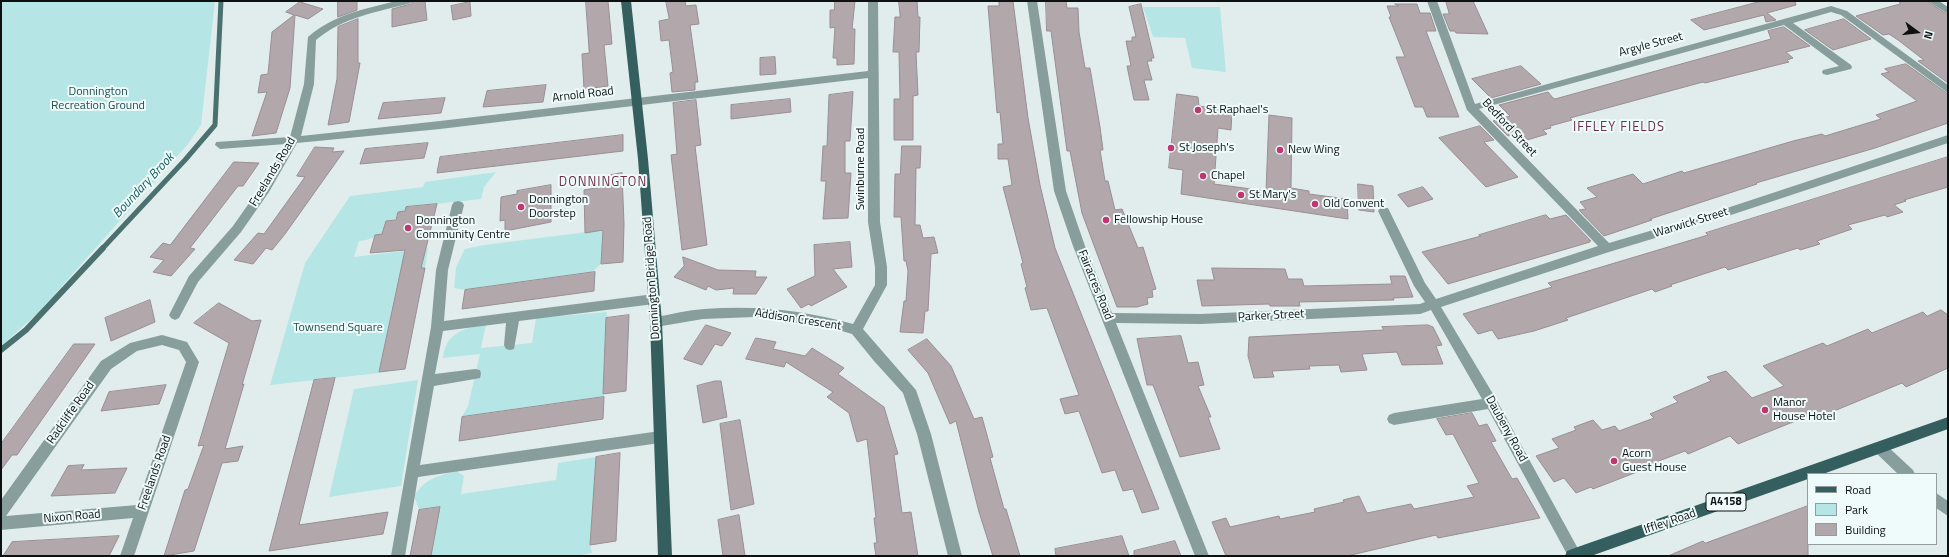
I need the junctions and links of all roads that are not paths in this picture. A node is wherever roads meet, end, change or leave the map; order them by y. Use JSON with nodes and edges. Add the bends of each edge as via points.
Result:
{"nodes":[{"id":1,"x":408,"y":1,"type":"edge"},
{"id":2,"x":626,"y":1,"type":"edge"},
{"id":3,"x":873,"y":1,"type":"edge"},
{"id":4,"x":1032,"y":1,"type":"edge"},
{"id":5,"x":1432,"y":1,"type":"edge"},
{"id":6,"x":1933,"y":1,"type":"edge"},
{"id":7,"x":1948,"y":11,"type":"edge"},
{"id":8,"x":1786,"y":22,"type":"junction"},
{"id":9,"x":1827,"y":72,"type":"dead end"},
{"id":10,"x":874,"y":74,"type":"junction"},
{"id":11,"x":1948,"y":90,"type":"edge"},
{"id":12,"x":636,"y":102,"type":"junction"},
{"id":13,"x":1471,"y":108,"type":"junction"},
{"id":14,"x":1948,"y":139,"type":"edge"},
{"id":15,"x":294,"y":140,"type":"junction"},
{"id":16,"x":220,"y":145,"type":"dead end"},
{"id":17,"x":458,"y":206,"type":"dead end"},
{"id":18,"x":1384,"y":211,"type":"dead end"},
{"id":19,"x":1607,"y":248,"type":"junction"},
{"id":20,"x":654,"y":300,"type":"junction"},
{"id":21,"x":1434,"y":305,"type":"junction"},
{"id":22,"x":174,"y":315,"type":"dead end"},
{"id":23,"x":513,"y":317,"type":"junction"},
{"id":24,"x":1108,"y":318,"type":"junction"},
{"id":25,"x":656,"y":322,"type":"junction"},
{"id":26,"x":437,"y":327,"type":"junction"},
{"id":27,"x":856,"y":330,"type":"junction"},
{"id":28,"x":162,"y":340,"type":"joint"},
{"id":29,"x":510,"y":345,"type":"dead end"},
{"id":30,"x":475,"y":374,"type":"dead end"},
{"id":31,"x":428,"y":381,"type":"junction"},
{"id":32,"x":1491,"y":402,"type":"junction"},
{"id":33,"x":1394,"y":419,"type":"dead end"},
{"id":34,"x":1948,"y":423,"type":"edge"},
{"id":35,"x":660,"y":437,"type":"junction"},
{"id":36,"x":1880,"y":448,"type":"junction"},
{"id":37,"x":412,"y":472,"type":"junction"},
{"id":38,"x":1810,"y":473,"type":"edge"},
{"id":39,"x":1907,"y":473,"type":"edge"},
{"id":40,"x":1807,"y":474,"type":"edge"},
{"id":41,"x":1937,"y":500,"type":"edge"},
{"id":42,"x":143,"y":510,"type":"junction"},
{"id":43,"x":1948,"y":510,"type":"edge"},
{"id":44,"x":1,"y":512,"type":"edge"},
{"id":45,"x":1,"y":523,"type":"edge"},
{"id":46,"x":1581,"y":555,"type":"edge"},
{"id":47,"x":127,"y":556,"type":"edge"},
{"id":48,"x":398,"y":556,"type":"edge"},
{"id":49,"x":665,"y":556,"type":"edge"},
{"id":50,"x":955,"y":556,"type":"edge"},
{"id":51,"x":1202,"y":556,"type":"edge"}],
"edges":[{"from":1,"to":15,"type":"street","name":"Freelands Road","via":[[331,23],[311,39],[309,84]]},
{"from":2,"to":12,"type":"main road","name":"Donnington Bridge Road"},
{"from":3,"to":10,"type":"street","name":"Swinburne Road"},
{"from":4,"to":24,"type":"street","name":"Fairacres Road","via":[[1060,191]]},
{"from":5,"to":13,"type":"street","name":"Bedford Street"},
{"from":6,"to":7,"type":"street"},
{"from":8,"to":9,"type":"street","via":[[1847,67]]},
{"from":8,"to":11,"type":"street","name":"Argyle Street","via":[[1831,9],[1837,10]]},
{"from":8,"to":13,"type":"street","name":"Argyle Street"},
{"from":10,"to":12,"type":"street","name":"Arnold Road"},
{"from":10,"to":27,"type":"street","name":"Swinburne Road","via":[[874,222],[881,285]]},
{"from":12,"to":15,"type":"street","name":"Arnold Road"},
{"from":12,"to":20,"type":"main road","name":"Donnington Bridge Road"},
{"from":13,"to":19,"type":"street","name":"Bedford Street"},
{"from":14,"to":19,"type":"street","name":"Warwick Street","via":[[1724,213]]},
{"from":15,"to":16,"type":"street","name":"Arnold Road"},
{"from":15,"to":22,"type":"street","name":"Freelands Road","via":[[265,189],[237,229],[193,279]]},
{"from":17,"to":26,"type":"street","via":[[442,270]]},
{"from":18,"to":21,"type":"street","name":"Daubeny Road","via":[[1420,286]]},
{"from":19,"to":21,"type":"street","name":"Warwick Street"},
{"from":20,"to":23,"type":"street"},
{"from":20,"to":25,"type":"main road","name":"Donnington Bridge Road"},
{"from":21,"to":24,"type":"street","name":"Parker Street","via":[[1420,308],[1209,319]]},
{"from":21,"to":32,"type":"street","name":"Daubeny Road"},
{"from":23,"to":26,"type":"street"},
{"from":23,"to":29,"type":"street"},
{"from":24,"to":51,"type":"street","name":"Fairacres Road"},
{"from":25,"to":27,"type":"street","name":"Addison Crescent","via":[[703,314],[755,312],[832,323]]},
{"from":25,"to":35,"type":"main road","name":"Donnington Bridge Road"},
{"from":26,"to":31,"type":"street"},
{"from":27,"to":50,"type":"street","name":"Addison Crescent","via":[[878,358],[909,390],[924,434]]},
{"from":28,"to":42,"type":"street","name":"Freelands Road","via":[[183,346],[193,362]]},
{"from":28,"to":44,"type":"street","name":"Radcliffe Road","via":[[134,347],[106,365]]},
{"from":30,"to":31,"type":"street"},
{"from":31,"to":37,"type":"street"},
{"from":32,"to":33,"type":"street"},
{"from":32,"to":46,"type":"street","name":"Daubeny Road"},
{"from":34,"to":36,"type":"main road","name":"Iffley Road","number":"A4158"},
{"from":35,"to":37,"type":"street"},
{"from":35,"to":49,"type":"main road","name":"Donnington Bridge Road"},
{"from":36,"to":38,"type":"main road","name":"Iffley Road","number":"A4158"},
{"from":36,"to":39,"type":"street"},
{"from":37,"to":48,"type":"street"},
{"from":40,"to":46,"type":"main road","name":"Iffley Road","number":"A4158"},
{"from":41,"to":43,"type":"street"},
{"from":42,"to":45,"type":"street","name":"Nixon Road"},
{"from":42,"to":47,"type":"street","name":"Freelands Road"}]}
